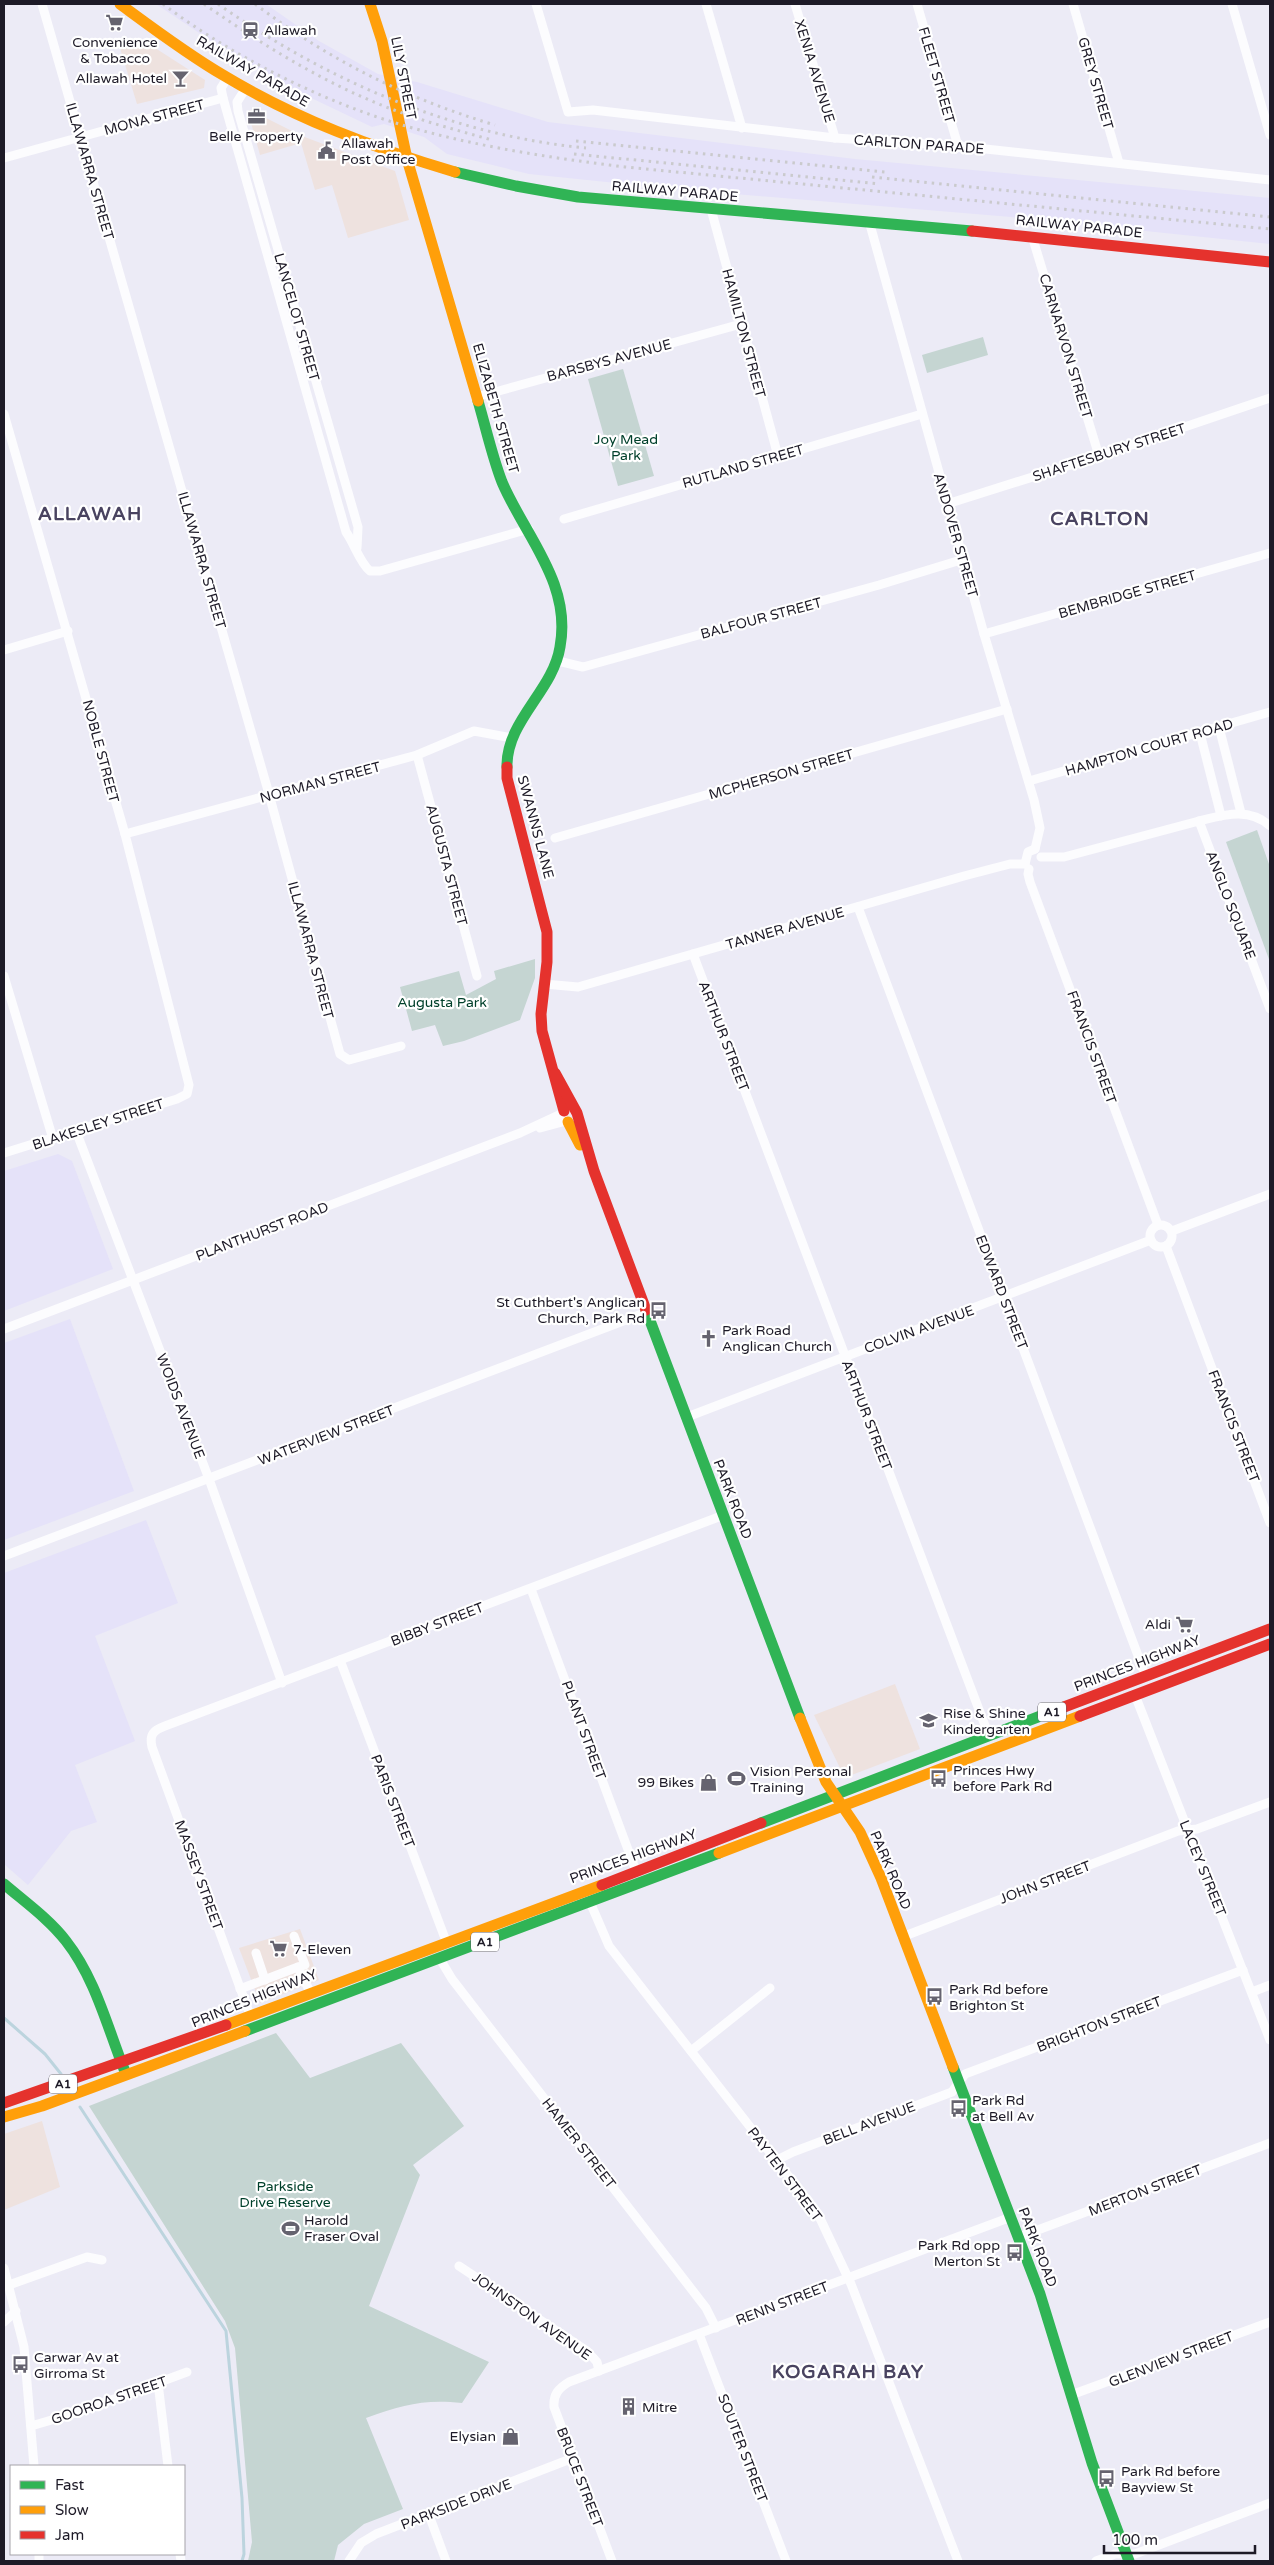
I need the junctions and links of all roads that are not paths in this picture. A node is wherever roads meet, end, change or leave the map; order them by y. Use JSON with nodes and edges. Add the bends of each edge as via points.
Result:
{"nodes":[{"id":1,"x":42,"y":4,"type":"edge"},
{"id":2,"x":120,"y":4,"type":"edge"},
{"id":3,"x":370,"y":4,"type":"edge"},
{"id":4,"x":536,"y":4,"type":"edge"},
{"id":5,"x":706,"y":4,"type":"edge"},
{"id":6,"x":795,"y":4,"type":"edge"},
{"id":7,"x":917,"y":4,"type":"edge"},
{"id":8,"x":1073,"y":4,"type":"edge"},
{"id":9,"x":1232,"y":4,"type":"edge"},
{"id":10,"x":228,"y":77,"type":"junction"},
{"id":11,"x":246,"y":88,"type":"junction"},
{"id":12,"x":223,"y":98,"type":"junction"},
{"id":13,"x":237,"y":102,"type":"junction"},
{"id":14,"x":742,"y":128,"type":"junction"},
{"id":15,"x":1270,"y":135,"type":"edge"},
{"id":16,"x":80,"y":136,"type":"junction"},
{"id":17,"x":835,"y":138,"type":"junction"},
{"id":18,"x":958,"y":146,"type":"junction"},
{"id":19,"x":4,"y":158,"type":"edge"},
{"id":20,"x":407,"y":159,"type":"junction"},
{"id":21,"x":1119,"y":163,"type":"junction"},
{"id":22,"x":1270,"y":180,"type":"edge"},
{"id":23,"x":711,"y":209,"type":"junction"},
{"id":24,"x":869,"y":222,"type":"junction"},
{"id":25,"x":1032,"y":236,"type":"junction"},
{"id":26,"x":1270,"y":262,"type":"edge"},
{"id":27,"x":741,"y":324,"type":"junction"},
{"id":28,"x":477,"y":397,"type":"junction"},
{"id":29,"x":1270,"y":398,"type":"edge"},
{"id":30,"x":4,"y":414,"type":"edge"},
{"id":31,"x":922,"y":414,"type":"junction"},
{"id":32,"x":778,"y":456,"type":"junction"},
{"id":33,"x":1099,"y":456,"type":"junction"},
{"id":34,"x":948,"y":504,"type":"junction"},
{"id":35,"x":564,"y":519,"type":"dead end"},
{"id":36,"x":529,"y":529,"type":"junction"},
{"id":37,"x":357,"y":548,"type":"junction"},
{"id":38,"x":1270,"y":553,"type":"edge"},
{"id":39,"x":964,"y":559,"type":"junction"},
{"id":40,"x":68,"y":631,"type":"junction"},
{"id":41,"x":984,"y":634,"type":"junction"},
{"id":42,"x":4,"y":650,"type":"edge"},
{"id":43,"x":558,"y":660,"type":"junction"},
{"id":44,"x":1006,"y":708,"type":"junction"},
{"id":45,"x":1270,"y":712,"type":"edge"},
{"id":46,"x":1219,"y":728,"type":"junction"},
{"id":47,"x":1200,"y":733,"type":"junction"},
{"id":48,"x":512,"y":738,"type":"junction"},
{"id":49,"x":417,"y":755,"type":"junction"},
{"id":50,"x":1028,"y":781,"type":"junction"},
{"id":51,"x":270,"y":796,"type":"junction"},
{"id":52,"x":1241,"y":813,"type":"junction"},
{"id":53,"x":1221,"y":816,"type":"junction"},
{"id":54,"x":1199,"y":821,"type":"junction"},
{"id":55,"x":1270,"y":826,"type":"edge"},
{"id":56,"x":125,"y":834,"type":"junction"},
{"id":57,"x":555,"y":838,"type":"dead end"},
{"id":58,"x":1036,"y":848,"type":"junction"},
{"id":59,"x":1041,"y":857,"type":"junction"},
{"id":60,"x":1027,"y":866,"type":"junction"},
{"id":61,"x":858,"y":907,"type":"junction"},
{"id":62,"x":693,"y":954,"type":"junction"},
{"id":63,"x":4,"y":976,"type":"edge"},
{"id":64,"x":477,"y":976,"type":"dead end"},
{"id":65,"x":544,"y":984,"type":"junction"},
{"id":66,"x":1270,"y":1009,"type":"edge"},
{"id":67,"x":401,"y":1046,"type":"dead end"},
{"id":68,"x":189,"y":1090,"type":"joint"},
{"id":69,"x":569,"y":1115,"type":"junction"},
{"id":70,"x":76,"y":1131,"type":"junction"},
{"id":71,"x":53,"y":1139,"type":"junction"},
{"id":72,"x":4,"y":1153,"type":"edge"},
{"id":73,"x":1270,"y":1194,"type":"edge"},
{"id":74,"x":1158,"y":1225,"type":"junction"},
{"id":75,"x":1172,"y":1231,"type":"junction"},
{"id":76,"x":1151,"y":1240,"type":"junction"},
{"id":77,"x":1166,"y":1246,"type":"junction"},
{"id":78,"x":133,"y":1280,"type":"junction"},
{"id":79,"x":1004,"y":1297,"type":"junction"},
{"id":80,"x":647,"y":1312,"type":"junction"},
{"id":81,"x":4,"y":1329,"type":"edge"},
{"id":82,"x":844,"y":1356,"type":"junction"},
{"id":83,"x":687,"y":1417,"type":"junction"},
{"id":84,"x":209,"y":1479,"type":"junction"},
{"id":85,"x":724,"y":1515,"type":"junction"},
{"id":86,"x":1270,"y":1523,"type":"edge"},
{"id":87,"x":4,"y":1556,"type":"edge"},
{"id":88,"x":531,"y":1589,"type":"junction"},
{"id":89,"x":1270,"y":1629,"type":"edge"},
{"id":90,"x":1270,"y":1644,"type":"edge"},
{"id":91,"x":340,"y":1660,"type":"junction"},
{"id":92,"x":1146,"y":1677,"type":"junction"},
{"id":93,"x":282,"y":1683,"type":"junction"},
{"id":94,"x":1135,"y":1695,"type":"junction"},
{"id":95,"x":151,"y":1735,"type":"joint"},
{"id":96,"x":989,"y":1736,"type":"junction"},
{"id":97,"x":834,"y":1793,"type":"junction"},
{"id":98,"x":1270,"y":1802,"type":"edge"},
{"id":99,"x":843,"y":1808,"type":"junction"},
{"id":100,"x":1188,"y":1830,"type":"junction"},
{"id":101,"x":636,"y":1871,"type":"junction"},
{"id":102,"x":4,"y":1884,"type":"edge"},
{"id":103,"x":590,"y":1902,"type":"junction"},
{"id":104,"x":294,"y":1936,"type":"dead end"},
{"id":105,"x":902,"y":1937,"type":"junction"},
{"id":106,"x":446,"y":1941,"type":"junction"},
{"id":107,"x":256,"y":1953,"type":"dead end"},
{"id":108,"x":440,"y":1959,"type":"junction"},
{"id":109,"x":298,"y":1967,"type":"junction"},
{"id":110,"x":1243,"y":1970,"type":"junction"},
{"id":111,"x":265,"y":1980,"type":"junction"},
{"id":112,"x":1270,"y":1985,"type":"edge"},
{"id":113,"x":770,"y":1988,"type":"dead end"},
{"id":114,"x":240,"y":1989,"type":"junction"},
{"id":115,"x":310,"y":1992,"type":"junction"},
{"id":116,"x":1252,"y":1992,"type":"junction"},
{"id":117,"x":250,"y":2014,"type":"junction"},
{"id":118,"x":1270,"y":2040,"type":"edge"},
{"id":119,"x":691,"y":2051,"type":"junction"},
{"id":120,"x":122,"y":2063,"type":"junction"},
{"id":121,"x":127,"y":2075,"type":"junction"},
{"id":122,"x":959,"y":2083,"type":"junction"},
{"id":123,"x":4,"y":2103,"type":"edge"},
{"id":124,"x":4,"y":2117,"type":"edge"},
{"id":125,"x":1270,"y":2143,"type":"edge"},
{"id":126,"x":777,"y":2160,"type":"junction"},
{"id":127,"x":1011,"y":2217,"type":"junction"},
{"id":128,"x":1019,"y":2237,"type":"junction"},
{"id":129,"x":102,"y":2260,"type":"dead end"},
{"id":130,"x":459,"y":2266,"type":"dead end"},
{"id":131,"x":4,"y":2268,"type":"edge"},
{"id":132,"x":847,"y":2278,"type":"junction"},
{"id":133,"x":9,"y":2285,"type":"junction"},
{"id":134,"x":16,"y":2311,"type":"junction"},
{"id":135,"x":4,"y":2322,"type":"edge"},
{"id":136,"x":1270,"y":2322,"type":"edge"},
{"id":137,"x":716,"y":2328,"type":"junction"},
{"id":138,"x":699,"y":2334,"type":"junction"},
{"id":139,"x":599,"y":2371,"type":"junction"},
{"id":140,"x":187,"y":2372,"type":"dead end"},
{"id":141,"x":158,"y":2383,"type":"junction"},
{"id":142,"x":557,"y":2392,"type":"joint"},
{"id":143,"x":1071,"y":2395,"type":"junction"},
{"id":144,"x":31,"y":2426,"type":"junction"},
{"id":145,"x":572,"y":2458,"type":"junction"},
{"id":146,"x":34,"y":2465,"type":"edge"},
{"id":147,"x":168,"y":2465,"type":"edge"},
{"id":148,"x":1270,"y":2503,"type":"edge"},
{"id":149,"x":429,"y":2516,"type":"junction"},
{"id":150,"x":1128,"y":2558,"type":"edge"},
{"id":151,"x":349,"y":2561,"type":"edge"},
{"id":152,"x":446,"y":2561,"type":"edge"},
{"id":153,"x":612,"y":2561,"type":"edge"},
{"id":154,"x":786,"y":2561,"type":"edge"},
{"id":155,"x":958,"y":2561,"type":"edge"},
{"id":156,"x":1096,"y":2561,"type":"edge"}],
"edges":[{"from":1,"to":16,"type":"street","name":"ILLAWARRA STREET"},
{"from":2,"to":10,"type":"main road","name":"RAILWAY PARADE"},
{"from":3,"to":20,"type":"main road","name":"LILY STREET","via":[[382,41]]},
{"from":4,"to":14,"type":"street","name":"CARLTON PARADE","via":[[568,112],[593,110]]},
{"from":5,"to":14,"type":"street"},
{"from":6,"to":17,"type":"street","name":"XENIA AVENUE"},
{"from":7,"to":18,"type":"street","name":"FLEET STREET"},
{"from":8,"to":21,"type":"street","name":"GREY STREET"},
{"from":9,"to":15,"type":"street"},
{"from":10,"to":11,"type":"main road","name":"RAILWAY PARADE"},
{"from":10,"to":12,"type":"street","name":"MONA STREET","via":[[221,88]]},
{"from":11,"to":13,"type":"street"},
{"from":11,"to":20,"type":"main road","name":"RAILWAY PARADE","via":[[333,132]]},
{"from":12,"to":13,"type":"street"},
{"from":12,"to":16,"type":"street","name":"MONA STREET"},
{"from":12,"to":37,"type":"street","name":"LANCELOT STREET","via":[[346,532]]},
{"from":13,"to":37,"type":"street","name":"LANCELOT STREET","via":[[358,527]]},
{"from":14,"to":17,"type":"street","name":"CARLTON PARADE"},
{"from":16,"to":19,"type":"street","name":"MONA STREET"},
{"from":16,"to":51,"type":"street","name":"ILLAWARRA STREET"},
{"from":17,"to":18,"type":"street","name":"CARLTON PARADE"},
{"from":18,"to":21,"type":"street","name":"CARLTON PARADE"},
{"from":20,"to":23,"type":"main road","name":"RAILWAY PARADE","via":[[533,191]]},
{"from":20,"to":28,"type":"main road","name":"ELIZABETH STREET"},
{"from":21,"to":22,"type":"street","name":"CARLTON PARADE"},
{"from":23,"to":24,"type":"main road","name":"RAILWAY PARADE"},
{"from":23,"to":27,"type":"street","name":"HAMILTON STREET"},
{"from":24,"to":25,"type":"main road","name":"RAILWAY PARADE"},
{"from":24,"to":31,"type":"street","name":"ANDOVER STREET"},
{"from":25,"to":26,"type":"main road","name":"RAILWAY PARADE"},
{"from":25,"to":33,"type":"street","name":"CARNARVON STREET"},
{"from":27,"to":28,"type":"street","name":"BARSBYS AVENUE"},
{"from":27,"to":32,"type":"street","name":"HAMILTON STREET"},
{"from":28,"to":36,"type":"main road","name":"ELIZABETH STREET","via":[[504,487]]},
{"from":29,"to":33,"type":"street","name":"SHAFTESBURY STREET"},
{"from":30,"to":40,"type":"street","name":"NOBLE STREET"},
{"from":31,"to":32,"type":"street","name":"RUTLAND STREET"},
{"from":31,"to":34,"type":"street","name":"ANDOVER STREET"},
{"from":32,"to":35,"type":"street","name":"RUTLAND STREET"},
{"from":33,"to":34,"type":"street","name":"SHAFTESBURY STREET"},
{"from":34,"to":39,"type":"street","name":"ANDOVER STREET"},
{"from":36,"to":37,"type":"street","name":"LANCELOT STREET","via":[[380,572],[370,571]]},
{"from":36,"to":43,"type":"main road","name":"ELIZABETH STREET","via":[[545,560],[560,615],[562,639]]},
{"from":38,"to":41,"type":"street","name":"BEMBRIDGE STREET"},
{"from":39,"to":41,"type":"street","name":"ANDOVER STREET"},
{"from":39,"to":43,"type":"street","name":"BALFOUR STREET","via":[[583,667]]},
{"from":40,"to":42,"type":"street"},
{"from":40,"to":56,"type":"street","name":"NOBLE STREET"},
{"from":41,"to":44,"type":"street","name":"ANDOVER STREET"},
{"from":43,"to":48,"type":"main road","name":"SWANNS LANE"},
{"from":44,"to":50,"type":"street","name":"ANDOVER STREET"},
{"from":44,"to":57,"type":"street","name":"MCPHERSON STREET"},
{"from":45,"to":46,"type":"street","name":"HAMPTON COURT ROAD"},
{"from":46,"to":47,"type":"street","name":"HAMPTON COURT ROAD"},
{"from":46,"to":52,"type":"street"},
{"from":47,"to":50,"type":"street","name":"HAMPTON COURT ROAD"},
{"from":47,"to":53,"type":"street"},
{"from":48,"to":49,"type":"street","name":"NORMAN STREET","via":[[474,731]]},
{"from":48,"to":65,"type":"main road","name":"SWANNS LANE","via":[[506,771],[547,932],[548,962]]},
{"from":49,"to":51,"type":"street","name":"NORMAN STREET"},
{"from":49,"to":64,"type":"street","name":"AUGUSTA STREET"},
{"from":50,"to":58,"type":"street","name":"ANDOVER STREET","via":[[1040,828]]},
{"from":51,"to":56,"type":"street","name":"NORMAN STREET"},
{"from":51,"to":67,"type":"street","name":"ILLAWARRA STREET","via":[[340,1054],[349,1060]]},
{"from":52,"to":53,"type":"street"},
{"from":52,"to":55,"type":"street","via":[[1254,816]]},
{"from":53,"to":54,"type":"street"},
{"from":54,"to":59,"type":"street","via":[[1064,857]]},
{"from":54,"to":66,"type":"street","name":"ANGLO SQUARE"},
{"from":56,"to":68,"type":"street","name":"NOBLE STREET","via":[[189,1079]]},
{"from":58,"to":59,"type":"street"},
{"from":58,"to":60,"type":"street","via":[[1028,852]]},
{"from":59,"to":60,"type":"street","via":[[1037,867]]},
{"from":60,"to":61,"type":"street","name":"TANNER AVENUE","via":[[1010,864]]},
{"from":60,"to":74,"type":"street","name":"FRANCIS STREET","via":[[1030,882]]},
{"from":61,"to":62,"type":"street","name":"TANNER AVENUE"},
{"from":61,"to":79,"type":"street","name":"EDWARD STREET"},
{"from":62,"to":65,"type":"street","name":"TANNER AVENUE","via":[[578,987]]},
{"from":62,"to":82,"type":"street","name":"ARTHUR STREET"},
{"from":63,"to":71,"type":"street"},
{"from":65,"to":69,"type":"main road","name":"PARK ROAD","via":[[542,1032]]},
{"from":68,"to":70,"type":"street","name":"BLAKESLEY STREET","via":[[177,1098]]},
{"from":69,"to":78,"type":"street","name":"PLANTHURST ROAD"},
{"from":69,"to":80,"type":"main road","name":"PARK ROAD","via":[[594,1171]]},
{"from":70,"to":71,"type":"street","name":"BLAKESLEY STREET"},
{"from":70,"to":78,"type":"street","name":"WOIDS AVENUE"},
{"from":71,"to":72,"type":"street","name":"BLAKESLEY STREET"},
{"from":73,"to":75,"type":"street"},
{"from":74,"to":75,"type":"street","via":[[1165,1225]]},
{"from":74,"to":76,"type":"street","via":[[1152,1229]]},
{"from":75,"to":77,"type":"street","via":[[1172,1238]]},
{"from":76,"to":77,"type":"street","via":[[1159,1247]]},
{"from":76,"to":79,"type":"street","name":"COLVIN AVENUE"},
{"from":77,"to":86,"type":"street","name":"FRANCIS STREET"},
{"from":78,"to":81,"type":"street","name":"PLANTHURST ROAD"},
{"from":78,"to":84,"type":"street","name":"WOIDS AVENUE"},
{"from":79,"to":82,"type":"street","name":"COLVIN AVENUE"},
{"from":79,"to":92,"type":"street","name":"EDWARD STREET"},
{"from":80,"to":83,"type":"main road","name":"PARK ROAD"},
{"from":80,"to":84,"type":"street","name":"WATERVIEW STREET"},
{"from":82,"to":83,"type":"street","name":"COLVIN AVENUE"},
{"from":82,"to":96,"type":"street","name":"ARTHUR STREET"},
{"from":83,"to":85,"type":"main road","name":"PARK ROAD"},
{"from":84,"to":87,"type":"street","name":"WATERVIEW STREET"},
{"from":84,"to":93,"type":"street","name":"WOIDS AVENUE"},
{"from":85,"to":88,"type":"street","name":"BIBBY STREET"},
{"from":85,"to":97,"type":"main road","name":"PARK ROAD","via":[[806,1735]]},
{"from":88,"to":91,"type":"street","name":"BIBBY STREET"},
{"from":88,"to":101,"type":"street","name":"PLANT STREET"},
{"from":89,"to":92,"type":"main road","name":"PRINCES HIGHWAY","number":"A1"},
{"from":90,"to":94,"type":"main road","name":"PRINCES HIGHWAY","number":"A1"},
{"from":91,"to":93,"type":"street","name":"BIBBY STREET"},
{"from":91,"to":106,"type":"street","name":"PARIS STREET"},
{"from":92,"to":96,"type":"main road","name":"PRINCES HIGHWAY","number":"A1"},
{"from":93,"to":95,"type":"street","name":"BIBBY STREET","via":[[165,1726]]},
{"from":94,"to":99,"type":"main road","name":"PRINCES HIGHWAY","number":"A1"},
{"from":94,"to":100,"type":"street","name":"LACEY STREET"},
{"from":95,"to":114,"type":"street","name":"MASSEY STREET","via":[[152,1747]]},
{"from":96,"to":97,"type":"main road","name":"PRINCES HIGHWAY","number":"A1"},
{"from":97,"to":99,"type":"main road","name":"PARK ROAD"},
{"from":97,"to":101,"type":"main road","name":"PRINCES HIGHWAY","number":"A1"},
{"from":98,"to":100,"type":"street","name":"JOHN STREET"},
{"from":99,"to":103,"type":"main road","name":"PRINCES HIGHWAY","number":"A1"},
{"from":99,"to":105,"type":"main road","name":"PARK ROAD","via":[[868,1848]]},
{"from":100,"to":105,"type":"street","name":"JOHN STREET","via":[[1178,1831]]},
{"from":100,"to":110,"type":"street","name":"LACEY STREET"},
{"from":101,"to":106,"type":"main road","name":"PRINCES HIGHWAY","number":"A1"},
{"from":102,"to":120,"type":"main road","via":[[65,1940],[83,1965]]},
{"from":103,"to":108,"type":"main road","name":"PRINCES HIGHWAY","number":"A1"},
{"from":103,"to":119,"type":"street","name":"PAYTEN STREET","via":[[609,1946]]},
{"from":104,"to":109,"type":"street","via":[[305,1965]]},
{"from":105,"to":122,"type":"main road","name":"PARK ROAD"},
{"from":106,"to":115,"type":"main road","name":"PRINCES HIGHWAY","number":"A1"},
{"from":107,"to":111,"type":"street"},
{"from":108,"to":121,"type":"main road","name":"PRINCES HIGHWAY","number":"A1"},
{"from":108,"to":137,"type":"street","name":"HAMER STREET","via":[[452,1979],[706,2308]]},
{"from":109,"to":111,"type":"street"},
{"from":109,"to":115,"type":"street"},
{"from":110,"to":116,"type":"street","name":"LACEY STREET"},
{"from":110,"to":122,"type":"street","name":"BRIGHTON STREET","via":[[965,2074]]},
{"from":111,"to":114,"type":"street"},
{"from":112,"to":116,"type":"street"},
{"from":113,"to":119,"type":"street"},
{"from":114,"to":117,"type":"street","name":"MASSEY STREET"},
{"from":115,"to":117,"type":"main road","name":"PRINCES HIGHWAY","number":"A1"},
{"from":116,"to":118,"type":"street","name":"LACEY STREET"},
{"from":117,"to":120,"type":"main road","name":"PRINCES HIGHWAY","number":"A1","via":[[216,2030]]},
{"from":119,"to":126,"type":"street","name":"PAYTEN STREET"},
{"from":120,"to":121,"type":"main road"},
{"from":120,"to":123,"type":"main road","name":"PRINCES HIGHWAY","number":"A1"},
{"from":121,"to":124,"type":"main road","name":"PRINCES HIGHWAY","number":"A1"},
{"from":122,"to":126,"type":"street","name":"BELL AVENUE","via":[[952,2092]]},
{"from":122,"to":127,"type":"main road","name":"PARK ROAD"},
{"from":125,"to":128,"type":"street","name":"MERTON STREET"},
{"from":126,"to":132,"type":"street","name":"PAYTEN STREET","via":[[818,2214]]},
{"from":127,"to":128,"type":"main road","name":"PARK ROAD"},
{"from":127,"to":132,"type":"street","name":"RENN STREET"},
{"from":128,"to":143,"type":"main road","name":"PARK ROAD"},
{"from":129,"to":133,"type":"street","via":[[87,2257]]},
{"from":130,"to":139,"type":"street","name":"JOHNSTON AVENUE","via":[[587,2352],[597,2362]]},
{"from":131,"to":133,"type":"street"},
{"from":132,"to":137,"type":"street","name":"RENN STREET"},
{"from":132,"to":155,"type":"street","name":"PAYTEN STREET"},
{"from":133,"to":134,"type":"street"},
{"from":134,"to":135,"type":"street"},
{"from":134,"to":144,"type":"street","via":[[26,2354]]},
{"from":136,"to":143,"type":"street","name":"GLENVIEW STREET"},
{"from":137,"to":138,"type":"street","name":"RENN STREET"},
{"from":138,"to":139,"type":"street","name":"RENN STREET"},
{"from":138,"to":154,"type":"street","name":"SOUTER STREET"},
{"from":139,"to":142,"type":"street","name":"RENN STREET","via":[[569,2382]]},
{"from":140,"to":141,"type":"street","name":"GOOROA STREET"},
{"from":141,"to":144,"type":"street","name":"GOOROA STREET"},
{"from":141,"to":147,"type":"street"},
{"from":142,"to":145,"type":"street","name":"BRUCE STREET","via":[[554,2407]]},
{"from":143,"to":150,"type":"main road","name":"PARK ROAD"},
{"from":144,"to":146,"type":"street"},
{"from":145,"to":149,"type":"street","name":"PARKSIDE DRIVE"},
{"from":145,"to":153,"type":"street","name":"BRUCE STREET"},
{"from":148,"to":150,"type":"street"},
{"from":149,"to":151,"type":"street","name":"PARKSIDE DRIVE","via":[[368,2538]]},
{"from":149,"to":152,"type":"street"},
{"from":150,"to":156,"type":"street","via":[[1115,2554]]}]}
